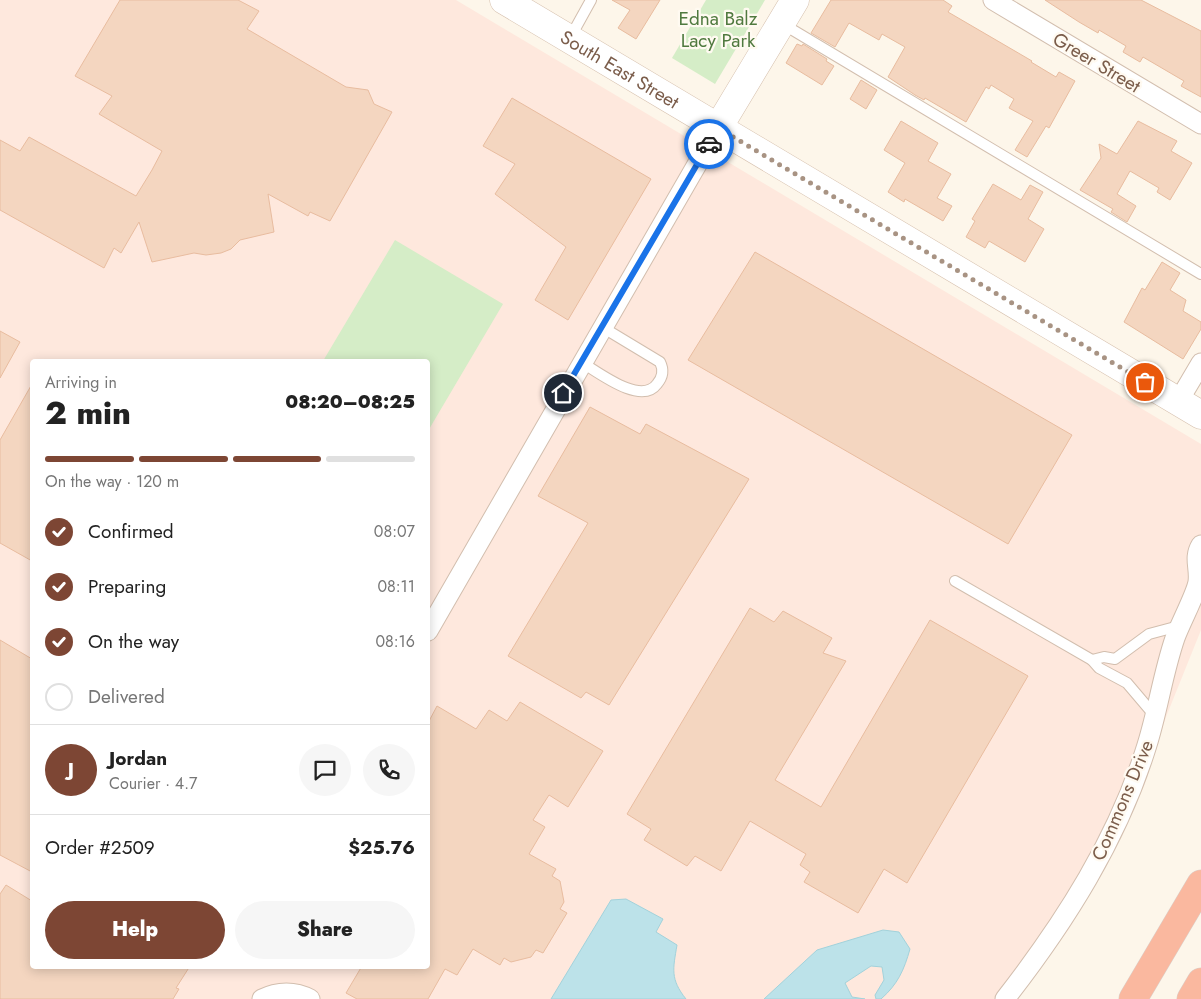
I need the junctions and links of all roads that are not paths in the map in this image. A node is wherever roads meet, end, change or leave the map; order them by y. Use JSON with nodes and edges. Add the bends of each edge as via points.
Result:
{"nodes":[{"id":1,"x":504,"y":0,"type":"edge"},
{"id":2,"x":591,"y":0,"type":"edge"},
{"id":3,"x":795,"y":0,"type":"edge"},
{"id":4,"x":993,"y":0,"type":"edge"},
{"id":5,"x":781,"y":23,"type":"junction"},
{"id":6,"x":570,"y":39,"type":"junction"},
{"id":7,"x":1201,"y":124,"type":"edge"},
{"id":8,"x":718,"y":128,"type":"junction"},
{"id":9,"x":1201,"y":274,"type":"edge"},
{"id":10,"x":602,"y":326,"type":"junction"},
{"id":11,"x":581,"y":362,"type":"junction"},
{"id":12,"x":1201,"y":363,"type":"edge"},
{"id":13,"x":1190,"y":408,"type":"edge"},
{"id":14,"x":1201,"y":545,"type":"edge"},
{"id":15,"x":954,"y":581,"type":"dead end"},
{"id":16,"x":1200,"y":582,"type":"edge"},
{"id":17,"x":1179,"y":626,"type":"junction"},
{"id":18,"x":430,"y":627,"type":"edge"},
{"id":19,"x":1092,"y":660,"type":"junction"},
{"id":20,"x":1155,"y":716,"type":"junction"},
{"id":21,"x":1201,"y":884,"type":"edge"},
{"id":22,"x":1201,"y":982,"type":"edge"},
{"id":23,"x":262,"y":999,"type":"edge"},
{"id":24,"x":310,"y":999,"type":"edge"},
{"id":25,"x":1005,"y":999,"type":"edge"},
{"id":26,"x":1133,"y":999,"type":"edge"},
{"id":27,"x":1191,"y":999,"type":"edge"}],
"edges":[{"from":1,"to":6,"type":"main road","name":"South East Street"},
{"from":2,"to":6,"type":"lane"},
{"from":3,"to":5,"type":"main road"},
{"from":4,"to":7,"type":"street","name":"Greer Street"},
{"from":5,"to":8,"type":"main road"},
{"from":5,"to":9,"type":"lane"},
{"from":6,"to":8,"type":"main road","name":"South East Street"},
{"from":8,"to":10,"type":"street"},
{"from":8,"to":13,"type":"main road","name":"South East Street"},
{"from":10,"to":11,"type":"street"},
{"from":10,"to":11,"type":"lane","via":[[660,362],[663,369],[661,378],[652,389],[634,391]]},
{"from":11,"to":18,"type":"street"},
{"from":12,"to":13,"type":"street"},
{"from":14,"to":16,"type":"street","via":[[1196,554]]},
{"from":15,"to":19,"type":"lane"},
{"from":16,"to":17,"type":"street","name":"Commons Drive"},
{"from":17,"to":19,"type":"lane","via":[[1149,634],[1116,659]]},
{"from":17,"to":20,"type":"street","name":"Commons Drive"},
{"from":19,"to":20,"type":"lane","via":[[1099,668],[1127,683]]},
{"from":20,"to":25,"type":"street","name":"Commons Drive","via":[[1128,797],[1091,871],[1053,936]]},
{"from":21,"to":26,"type":"highway"},
{"from":22,"to":27,"type":"highway"},
{"from":23,"to":24,"type":"street","via":[[278,993],[290,993]]}]}
